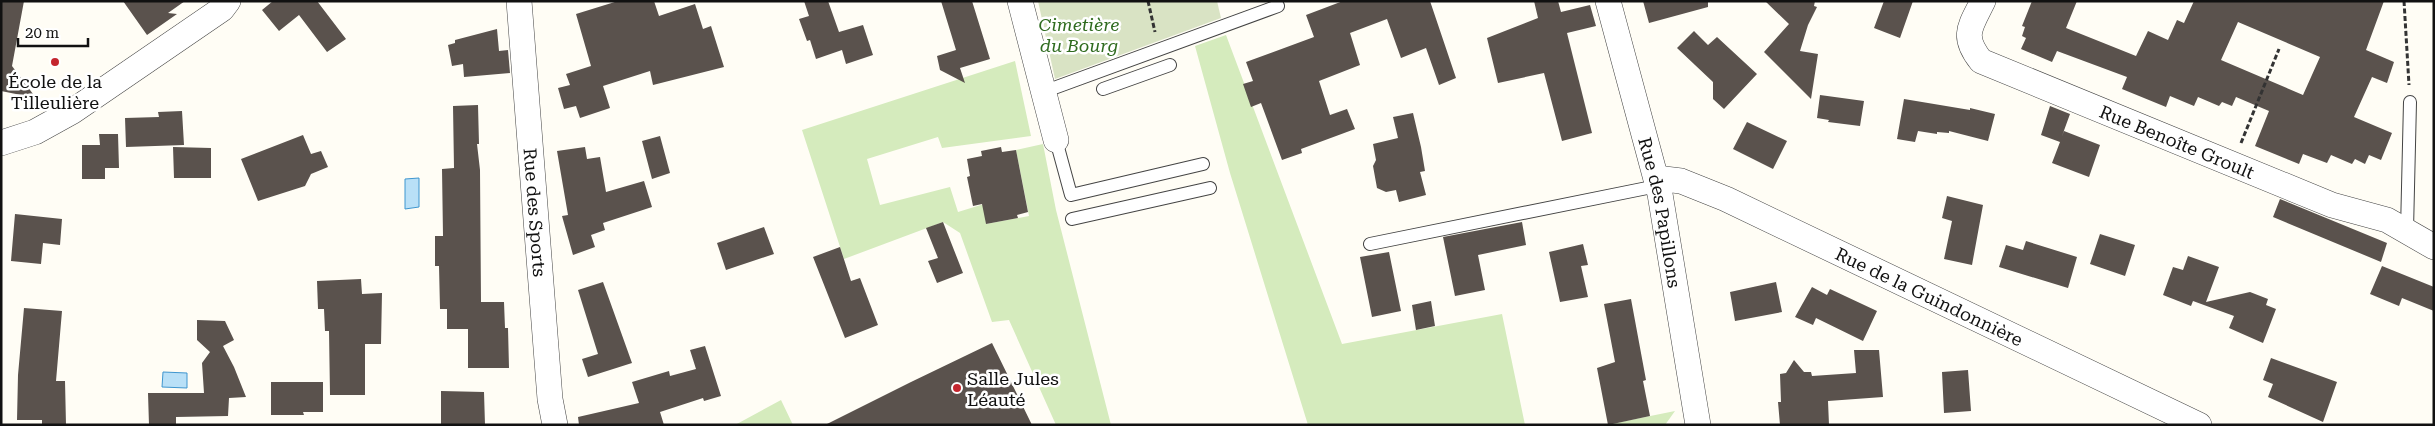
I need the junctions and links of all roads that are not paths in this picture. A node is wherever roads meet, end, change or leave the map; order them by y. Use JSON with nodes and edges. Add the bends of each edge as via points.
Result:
{"nodes":[{"id":1,"x":228,"y":1,"type":"edge"},
{"id":2,"x":519,"y":1,"type":"edge"},
{"id":3,"x":1020,"y":1,"type":"edge"},
{"id":4,"x":1608,"y":1,"type":"edge"},
{"id":5,"x":1983,"y":1,"type":"edge"},
{"id":6,"x":1278,"y":6,"type":"dead end"},
{"id":7,"x":1170,"y":66,"type":"dead end"},
{"id":8,"x":1104,"y":89,"type":"dead end"},
{"id":9,"x":1043,"y":92,"type":"junction"},
{"id":10,"x":2410,"y":102,"type":"road end"},
{"id":11,"x":1056,"y":140,"type":"joint"},
{"id":12,"x":1,"y":143,"type":"edge"},
{"id":13,"x":1202,"y":164,"type":"dead end"},
{"id":14,"x":1656,"y":182,"type":"junction"},
{"id":15,"x":1210,"y":188,"type":"dead end"},
{"id":16,"x":1072,"y":219,"type":"dead end"},
{"id":17,"x":2407,"y":230,"type":"junction"},
{"id":18,"x":1370,"y":244,"type":"dead end"},
{"id":19,"x":2434,"y":247,"type":"edge"},
{"id":20,"x":555,"y":425,"type":"edge"},
{"id":21,"x":1698,"y":425,"type":"edge"},
{"id":22,"x":2199,"y":425,"type":"edge"}],
"edges":[{"from":1,"to":12,"type":"street","via":[[222,9],[73,111],[35,132]]},
{"from":2,"to":20,"type":"street","name":"Rue des Sports","via":[[548,381]]},
{"from":3,"to":9,"type":"street"},
{"from":4,"to":14,"type":"street","name":"Rue des Papillons"},
{"from":5,"to":17,"type":"street","name":"Rue Benoîte Groult","via":[[1970,28],[1970,48],[1981,61],[2332,205],[2387,220]]},
{"from":6,"to":9,"type":"lane"},
{"from":7,"to":8,"type":"lane"},
{"from":9,"to":11,"type":"street"},
{"from":10,"to":17,"type":"lane"},
{"from":11,"to":13,"type":"lane","via":[[1071,194]]},
{"from":14,"to":18,"type":"lane"},
{"from":14,"to":21,"type":"street","name":"Rue des Papillons","via":[[1669,241]]},
{"from":14,"to":22,"type":"street","name":"Rue de la Guindonnière","via":[[1681,181],[1726,199]]},
{"from":15,"to":16,"type":"lane"},
{"from":17,"to":19,"type":"street","name":"Rue Benoîte Groult"}]}
